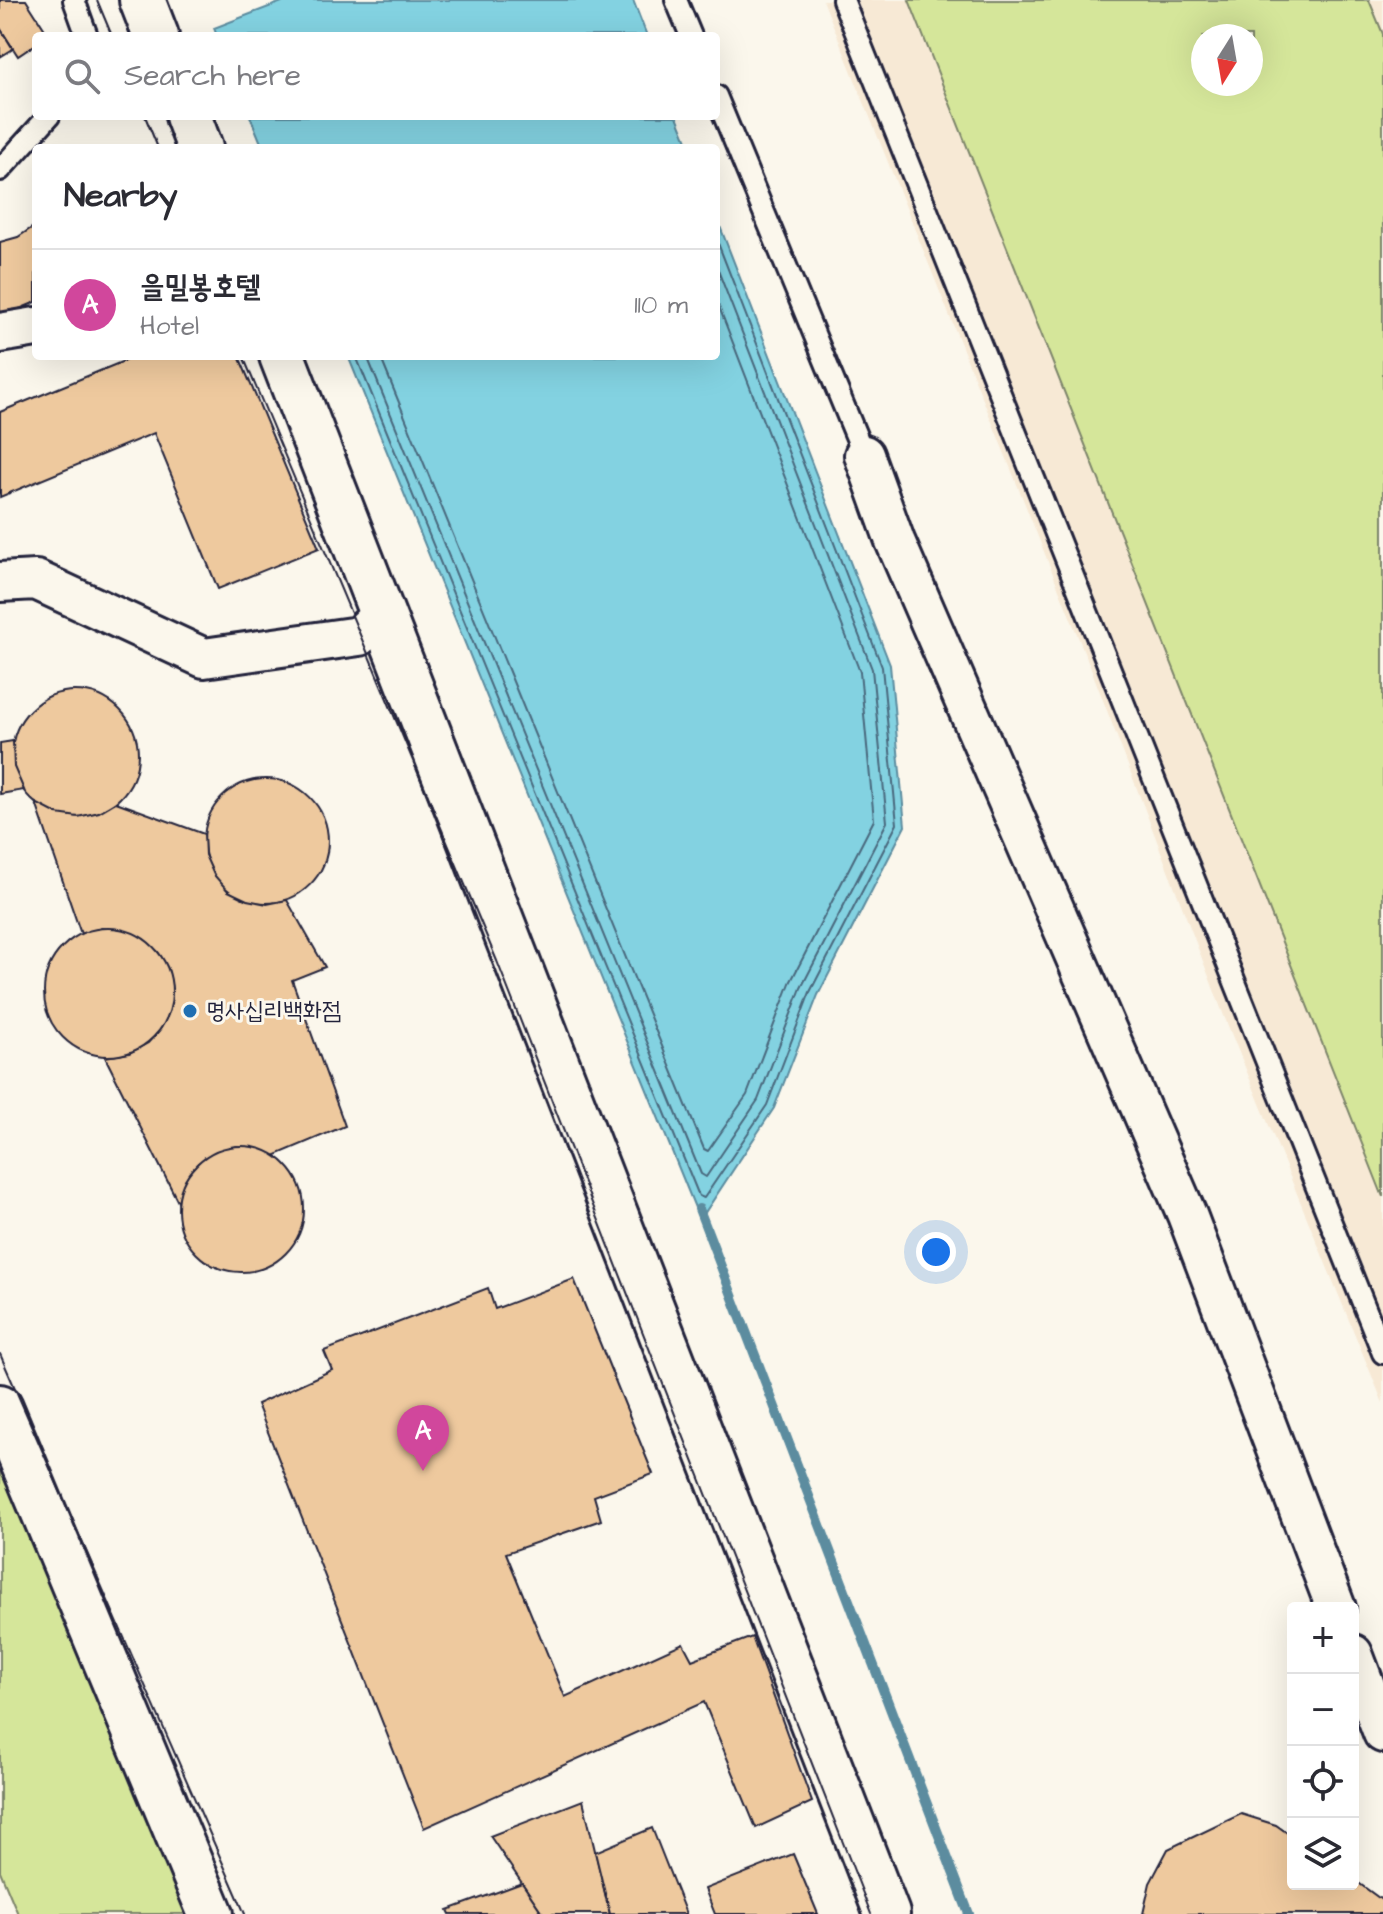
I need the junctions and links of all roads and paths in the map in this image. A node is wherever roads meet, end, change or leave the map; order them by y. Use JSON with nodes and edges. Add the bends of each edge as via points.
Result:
{"nodes":[{"id":1,"x":74,"y":0,"type":"edge"},
{"id":2,"x":142,"y":0,"type":"edge"},
{"id":3,"x":676,"y":0,"type":"edge"},
{"id":4,"x":843,"y":0,"type":"edge"},
{"id":5,"x":86,"y":32,"type":"edge"},
{"id":6,"x":154,"y":32,"type":"edge"},
{"id":7,"x":689,"y":32,"type":"edge"},
{"id":8,"x":720,"y":106,"type":"edge"},
{"id":9,"x":45,"y":120,"type":"edge"},
{"id":10,"x":190,"y":120,"type":"edge"},
{"id":11,"x":198,"y":144,"type":"edge"},
{"id":12,"x":0,"y":170,"type":"edge"},
{"id":13,"x":32,"y":328,"type":"edge"},
{"id":14,"x":0,"y":333,"type":"edge"},
{"id":15,"x":284,"y":360,"type":"edge"},
{"id":16,"x":864,"y":455,"type":"joint"},
{"id":17,"x":0,"y":582,"type":"edge"},
{"id":18,"x":383,"y":613,"type":"junction"},
{"id":19,"x":1383,"y":1353,"type":"edge"},
{"id":20,"x":0,"y":1407,"type":"edge"},
{"id":21,"x":1334,"y":1602,"type":"edge"},
{"id":22,"x":1359,"y":1670,"type":"edge"},
{"id":23,"x":1383,"y":1733,"type":"edge"},
{"id":24,"x":211,"y":1914,"type":"edge"},
{"id":25,"x":887,"y":1914,"type":"edge"}],
"edges":[{"from":1,"to":5,"type":"lane"},
{"from":2,"to":6,"type":"street"},
{"from":3,"to":7,"type":"lane"},
{"from":4,"to":19,"type":"lane"},
{"from":8,"to":16,"type":"lane"},
{"from":9,"to":12,"type":"lane"},
{"from":10,"to":11,"type":"street"},
{"from":13,"to":14,"type":"street"},
{"from":15,"to":18,"type":"street"},
{"from":16,"to":21,"type":"street","via":[[895,541],[1187,1215]]},
{"from":17,"to":18,"type":"street","via":[[36,580],[204,658],[359,636]]},
{"from":18,"to":25,"type":"street"},
{"from":20,"to":24,"type":"street"},
{"from":22,"to":23,"type":"street"}]}
